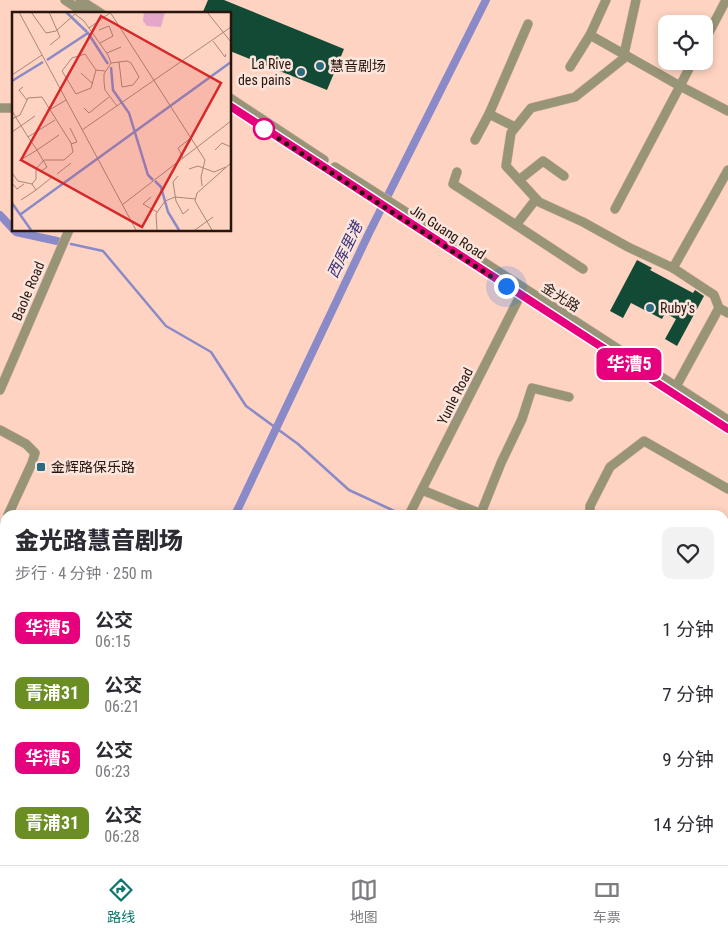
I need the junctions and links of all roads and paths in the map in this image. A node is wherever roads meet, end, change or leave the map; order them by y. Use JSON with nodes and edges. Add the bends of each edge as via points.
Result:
{"nodes":[{"id":1,"x":65,"y":0,"type":"edge"},
{"id":2,"x":80,"y":0,"type":"edge"},
{"id":3,"x":606,"y":0,"type":"edge"},
{"id":4,"x":636,"y":0,"type":"edge"},
{"id":5,"x":726,"y":0,"type":"edge"},
{"id":6,"x":83,"y":12,"type":"edge"},
{"id":7,"x":99,"y":12,"type":"edge"},
{"id":8,"x":528,"y":24,"type":"dead end"},
{"id":9,"x":713,"y":25,"type":"edge"},
{"id":10,"x":590,"y":35,"type":"junction"},
{"id":11,"x":624,"y":54,"type":"junction"},
{"id":12,"x":570,"y":67,"type":"dead end"},
{"id":13,"x":689,"y":70,"type":"edge"},
{"id":14,"x":680,"y":86,"type":"junction"},
{"id":15,"x":231,"y":99,"type":"edge"},
{"id":16,"x":231,"y":107,"type":"edge"},
{"id":17,"x":728,"y":111,"type":"edge"},
{"id":18,"x":489,"y":114,"type":"junction"},
{"id":19,"x":515,"y":127,"type":"junction"},
{"id":20,"x":474,"y":140,"type":"dead end"},
{"id":21,"x":728,"y":170,"type":"edge"},
{"id":22,"x":456,"y":172,"type":"dead end"},
{"id":23,"x":564,"y":176,"type":"dead end"},
{"id":24,"x":519,"y":180,"type":"junction"},
{"id":25,"x":536,"y":199,"type":"junction"},
{"id":26,"x":615,"y":209,"type":"dead end"},
{"id":27,"x":399,"y":212,"type":"junction"},
{"id":28,"x":516,"y":225,"type":"junction"},
{"id":29,"x":69,"y":231,"type":"edge"},
{"id":30,"x":674,"y":268,"type":"junction"},
{"id":31,"x":583,"y":269,"type":"dead end"},
{"id":32,"x":522,"y":292,"type":"junction"},
{"id":33,"x":719,"y":308,"type":"junction"},
{"id":34,"x":728,"y":313,"type":"edge"},
{"id":35,"x":675,"y":389,"type":"junction"},
{"id":36,"x":0,"y":390,"type":"edge"},
{"id":37,"x":569,"y":397,"type":"dead end"},
{"id":38,"x":728,"y":420,"type":"edge"},
{"id":39,"x":728,"y":429,"type":"edge"},
{"id":40,"x":0,"y":430,"type":"edge"},
{"id":41,"x":728,"y":489,"type":"edge"},
{"id":42,"x":422,"y":490,"type":"junction"},
{"id":43,"x":10,"y":510,"type":"edge"},
{"id":44,"x":412,"y":510,"type":"edge"},
{"id":45,"x":473,"y":510,"type":"edge"},
{"id":46,"x":484,"y":510,"type":"edge"},
{"id":47,"x":590,"y":510,"type":"edge"}],
"edges":[{"from":1,"to":6,"type":"street"},
{"from":2,"to":7,"type":"street"},
{"from":3,"to":10,"type":"street"},
{"from":4,"to":11,"type":"street"},
{"from":5,"to":9,"type":"street"},
{"from":8,"to":18,"type":"street"},
{"from":10,"to":11,"type":"street"},
{"from":10,"to":12,"type":"street"},
{"from":11,"to":14,"type":"street"},
{"from":11,"to":19,"type":"street","via":[[623,59],[575,98],[530,108]]},
{"from":13,"to":14,"type":"street"},
{"from":14,"to":17,"type":"street"},
{"from":14,"to":26,"type":"street"},
{"from":15,"to":27,"type":"street","via":[[371,190]]},
{"from":16,"to":27,"type":"street","name":"Jin Guang Road","via":[[376,202]]},
{"from":18,"to":19,"type":"street"},
{"from":18,"to":20,"type":"street"},
{"from":19,"to":24,"type":"street","via":[[511,133],[506,166]]},
{"from":21,"to":30,"type":"street"},
{"from":22,"to":28,"type":"street","via":[[453,184]]},
{"from":23,"to":24,"type":"street","via":[[543,161]]},
{"from":24,"to":25,"type":"street"},
{"from":25,"to":28,"type":"street"},
{"from":25,"to":30,"type":"street"},
{"from":27,"to":32,"type":"street","name":"Jin Guang Road"},
{"from":28,"to":31,"type":"street"},
{"from":29,"to":36,"type":"street","name":"Baole Road"},
{"from":30,"to":33,"type":"street","via":[[714,295]]},
{"from":32,"to":35,"type":"street","name":"Jin Guang Road"},
{"from":32,"to":42,"type":"street","name":"Yunle Road"},
{"from":33,"to":34,"type":"street"},
{"from":33,"to":35,"type":"street"},
{"from":35,"to":38,"type":"street"},
{"from":35,"to":39,"type":"street","name":"Jin Guang Road"},
{"from":37,"to":46,"type":"street","via":[[532,388]]},
{"from":40,"to":43,"type":"street","via":[[26,444],[34,453]]},
{"from":41,"to":47,"type":"street","via":[[644,441],[610,466]]},
{"from":42,"to":44,"type":"street","name":"Yunle Road"},
{"from":42,"to":45,"type":"street"}]}
